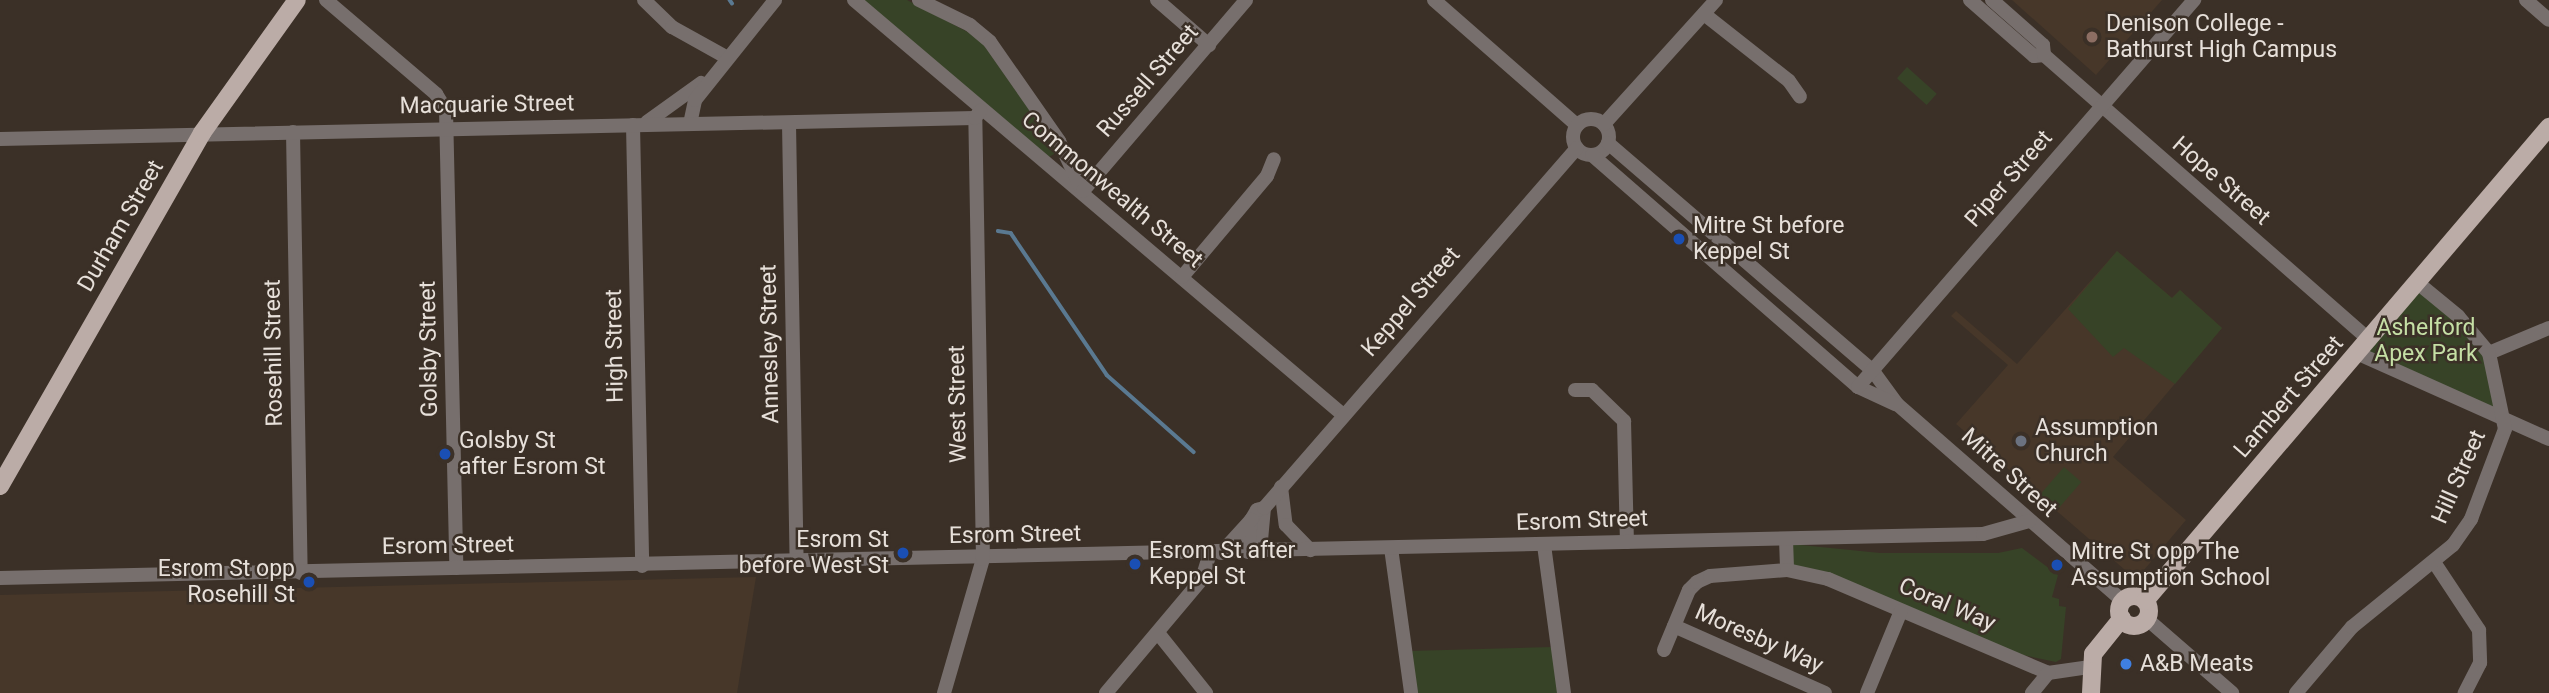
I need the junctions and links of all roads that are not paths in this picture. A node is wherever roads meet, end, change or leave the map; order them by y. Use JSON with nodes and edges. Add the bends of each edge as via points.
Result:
{"nodes":[{"id":1,"x":297,"y":0,"type":"edge"},
{"id":2,"x":326,"y":0,"type":"edge"},
{"id":3,"x":644,"y":0,"type":"edge"},
{"id":4,"x":775,"y":0,"type":"edge"},
{"id":5,"x":854,"y":0,"type":"edge"},
{"id":6,"x":919,"y":0,"type":"edge"},
{"id":7,"x":1157,"y":0,"type":"edge"},
{"id":8,"x":1246,"y":0,"type":"edge"},
{"id":9,"x":1434,"y":0,"type":"edge"},
{"id":10,"x":1716,"y":0,"type":"edge"},
{"id":11,"x":1970,"y":0,"type":"edge"},
{"id":12,"x":1992,"y":0,"type":"edge"},
{"id":13,"x":2194,"y":0,"type":"edge"},
{"id":14,"x":2526,"y":0,"type":"edge"},
{"id":15,"x":1704,"y":14,"type":"junction"},
{"id":16,"x":2549,"y":20,"type":"edge"},
{"id":17,"x":1209,"y":45,"type":"junction"},
{"id":18,"x":2044,"y":55,"type":"junction"},
{"id":19,"x":726,"y":57,"type":"junction"},
{"id":20,"x":715,"y":70,"type":"junction"},
{"id":21,"x":700,"y":93,"type":"junction"},
{"id":22,"x":1800,"y":97,"type":"dead end"},
{"id":23,"x":683,"y":98,"type":"junction"},
{"id":24,"x":2102,"y":107,"type":"junction"},
{"id":25,"x":978,"y":114,"type":"junction"},
{"id":26,"x":685,"y":124,"type":"junction"},
{"id":27,"x":718,"y":124,"type":"junction"},
{"id":28,"x":789,"y":124,"type":"junction"},
{"id":29,"x":1604,"y":124,"type":"junction"},
{"id":30,"x":636,"y":125,"type":"junction"},
{"id":31,"x":1577,"y":125,"type":"junction"},
{"id":32,"x":2549,"y":127,"type":"edge"},
{"id":33,"x":447,"y":128,"type":"junction"},
{"id":34,"x":293,"y":132,"type":"junction"},
{"id":35,"x":202,"y":133,"type":"junction"},
{"id":36,"x":0,"y":139,"type":"edge"},
{"id":37,"x":1608,"y":143,"type":"junction"},
{"id":38,"x":1577,"y":148,"type":"junction"},
{"id":39,"x":1592,"y":155,"type":"junction"},
{"id":40,"x":1274,"y":159,"type":"dead end"},
{"id":41,"x":1083,"y":191,"type":"junction"},
{"id":42,"x":1182,"y":277,"type":"junction"},
{"id":43,"x":2419,"y":284,"type":"junction"},
{"id":44,"x":2549,"y":328,"type":"edge"},
{"id":45,"x":2364,"y":347,"type":"junction"},
{"id":46,"x":2489,"y":353,"type":"junction"},
{"id":47,"x":1873,"y":371,"type":"junction"},
{"id":48,"x":1858,"y":387,"type":"junction"},
{"id":49,"x":1575,"y":390,"type":"dead end"},
{"id":50,"x":1897,"y":404,"type":"junction"},
{"id":51,"x":1342,"y":414,"type":"junction"},
{"id":52,"x":2505,"y":422,"type":"junction"},
{"id":53,"x":2549,"y":439,"type":"edge"},
{"id":54,"x":0,"y":485,"type":"edge"},
{"id":55,"x":1281,"y":487,"type":"junction"},
{"id":56,"x":1264,"y":508,"type":"junction"},
{"id":57,"x":1251,"y":520,"type":"junction"},
{"id":58,"x":2029,"y":521,"type":"junction"},
{"id":59,"x":1786,"y":539,"type":"junction"},
{"id":60,"x":1627,"y":542,"type":"junction"},
{"id":61,"x":1544,"y":545,"type":"junction"},
{"id":62,"x":1391,"y":548,"type":"junction"},
{"id":63,"x":1310,"y":550,"type":"junction"},
{"id":64,"x":1254,"y":552,"type":"junction"},
{"id":65,"x":1215,"y":553,"type":"junction"},
{"id":66,"x":983,"y":559,"type":"junction"},
{"id":67,"x":2434,"y":562,"type":"junction"},
{"id":68,"x":797,"y":563,"type":"junction"},
{"id":69,"x":642,"y":566,"type":"junction"},
{"id":70,"x":456,"y":568,"type":"junction"},
{"id":71,"x":1787,"y":570,"type":"junction"},
{"id":72,"x":301,"y":573,"type":"junction"},
{"id":73,"x":0,"y":578,"type":"edge"},
{"id":74,"x":2145,"y":601,"type":"junction"},
{"id":75,"x":1901,"y":611,"type":"junction"},
{"id":76,"x":2124,"y":615,"type":"junction"},
{"id":77,"x":2147,"y":619,"type":"junction"},
{"id":78,"x":1674,"y":626,"type":"junction"},
{"id":79,"x":1158,"y":633,"type":"junction"},
{"id":80,"x":1664,"y":650,"type":"dead end"},
{"id":81,"x":2090,"y":667,"type":"junction"},
{"id":82,"x":2048,"y":673,"type":"junction"},
{"id":83,"x":944,"y":693,"type":"edge"},
{"id":84,"x":1106,"y":693,"type":"edge"},
{"id":85,"x":1206,"y":693,"type":"edge"},
{"id":86,"x":1411,"y":693,"type":"edge"},
{"id":87,"x":1564,"y":693,"type":"edge"},
{"id":88,"x":1825,"y":693,"type":"edge"},
{"id":89,"x":1867,"y":693,"type":"edge"},
{"id":90,"x":2032,"y":693,"type":"edge"},
{"id":91,"x":2091,"y":693,"type":"edge"},
{"id":92,"x":2232,"y":693,"type":"edge"},
{"id":93,"x":2296,"y":693,"type":"edge"},
{"id":94,"x":2465,"y":693,"type":"edge"}],
"edges":[{"from":1,"to":35,"type":"main road","name":"Durham Street"},
{"from":2,"to":33,"type":"street","name":"Golsby Street","via":[[436,94],[445,107]]},
{"from":3,"to":19,"type":"street","via":[[672,27]]},
{"from":4,"to":19,"type":"street"},
{"from":5,"to":25,"type":"street","name":"Commonwealth Street"},
{"from":6,"to":41,"type":"street","via":[[970,25],[990,42],[1059,141]]},
{"from":7,"to":17,"type":"street"},
{"from":8,"to":17,"type":"street","name":"Russell Street"},
{"from":9,"to":31,"type":"street"},
{"from":10,"to":15,"type":"street"},
{"from":11,"to":18,"type":"street","name":"Hope Street","via":[[2034,56]]},
{"from":12,"to":18,"type":"street","name":"Hope Street","via":[[2043,45]]},
{"from":13,"to":24,"type":"street","name":"Piper Street"},
{"from":14,"to":16,"type":"street"},
{"from":15,"to":22,"type":"street","via":[[1789,81]]},
{"from":15,"to":29,"type":"street"},
{"from":17,"to":41,"type":"street","name":"Russell Street"},
{"from":18,"to":24,"type":"street","name":"Hope Street"},
{"from":19,"to":20,"type":"street"},
{"from":20,"to":21,"type":"street"},
{"from":20,"to":23,"type":"street"},
{"from":21,"to":26,"type":"street"},
{"from":21,"to":27,"type":"street","via":[[703,113]]},
{"from":23,"to":26,"type":"street"},
{"from":23,"to":30,"type":"street"},
{"from":24,"to":45,"type":"street","name":"Hope Street"},
{"from":24,"to":47,"type":"street","name":"Piper Street"},
{"from":25,"to":28,"type":"street","name":"Macquarie Street"},
{"from":25,"to":41,"type":"street","name":"Commonwealth Street"},
{"from":25,"to":66,"type":"street","name":"West Street"},
{"from":26,"to":27,"type":"street","name":"Macquarie Street"},
{"from":26,"to":30,"type":"street","name":"Macquarie Street"},
{"from":27,"to":28,"type":"street","name":"Macquarie Street"},
{"from":28,"to":68,"type":"street","name":"Annesley Street"},
{"from":29,"to":31,"type":"street","via":[[1591,118]]},
{"from":29,"to":37,"type":"street"},
{"from":30,"to":33,"type":"street","name":"Macquarie Street"},
{"from":30,"to":69,"type":"street","name":"High Street"},
{"from":31,"to":38,"type":"street","via":[[1573,134]]},
{"from":32,"to":43,"type":"main road","name":"Lambert Street"},
{"from":33,"to":34,"type":"street","name":"Macquarie Street"},
{"from":33,"to":70,"type":"street","name":"Golsby Street"},
{"from":34,"to":35,"type":"street","name":"Macquarie Street"},
{"from":34,"to":72,"type":"street","name":"Rosehill Street"},
{"from":35,"to":36,"type":"street","name":"Macquarie Street"},
{"from":35,"to":54,"type":"main road","name":"Durham Street"},
{"from":37,"to":39,"type":"street"},
{"from":37,"to":47,"type":"street","name":"Mitre Street"},
{"from":38,"to":39,"type":"street"},
{"from":38,"to":51,"type":"street","name":"Keppel Street"},
{"from":39,"to":48,"type":"street","name":"Mitre Street"},
{"from":40,"to":42,"type":"street","via":[[1266,176]]},
{"from":41,"to":42,"type":"street","name":"Commonwealth Street"},
{"from":42,"to":51,"type":"street","name":"Commonwealth Street"},
{"from":43,"to":45,"type":"main road","name":"Lambert Street"},
{"from":43,"to":46,"type":"street","name":"Hill Street","via":[[2458,316]]},
{"from":44,"to":46,"type":"street"},
{"from":45,"to":52,"type":"street","name":"Hope Street"},
{"from":45,"to":74,"type":"main road","name":"Lambert Street"},
{"from":46,"to":52,"type":"street","name":"Hill Street"},
{"from":47,"to":48,"type":"street","name":"Piper Street"},
{"from":47,"to":50,"type":"street","name":"Mitre Street"},
{"from":48,"to":50,"type":"street","name":"Mitre Street"},
{"from":49,"to":60,"type":"street","via":[[1592,390],[1623,421]]},
{"from":50,"to":58,"type":"street","name":"Mitre Street"},
{"from":51,"to":55,"type":"street","name":"Keppel Street"},
{"from":52,"to":53,"type":"street","name":"Hope Street"},
{"from":52,"to":67,"type":"street","name":"Hill Street","via":[[2470,519]]},
{"from":55,"to":56,"type":"street","name":"Keppel Street"},
{"from":55,"to":63,"type":"street","via":[[1286,525]]},
{"from":56,"to":57,"type":"street","name":"Keppel Street"},
{"from":56,"to":64,"type":"street"},
{"from":57,"to":64,"type":"street"},
{"from":57,"to":65,"type":"street","name":"Keppel Street"},
{"from":58,"to":59,"type":"street","name":"Esrom Street","via":[[1996,533]]},
{"from":58,"to":76,"type":"street","name":"Mitre Street"},
{"from":59,"to":60,"type":"street","name":"Esrom Street"},
{"from":59,"to":71,"type":"street"},
{"from":60,"to":61,"type":"street","name":"Esrom Street"},
{"from":61,"to":62,"type":"street","name":"Esrom Street"},
{"from":61,"to":87,"type":"street"},
{"from":62,"to":63,"type":"street","name":"Esrom Street"},
{"from":62,"to":86,"type":"street"},
{"from":63,"to":64,"type":"street","name":"Esrom Street"},
{"from":64,"to":65,"type":"street","name":"Esrom Street"},
{"from":65,"to":66,"type":"street","name":"Esrom Street"},
{"from":65,"to":79,"type":"street","name":"Keppel Street","via":[[1204,576]]},
{"from":66,"to":68,"type":"street","name":"Esrom Street"},
{"from":66,"to":83,"type":"street","name":"West Street"},
{"from":67,"to":93,"type":"street","name":"Hill Street","via":[[2361,619]]},
{"from":67,"to":94,"type":"street","via":[[2479,630],[2480,663]]},
{"from":68,"to":69,"type":"street","name":"Esrom Street"},
{"from":69,"to":70,"type":"street","name":"Esrom Street"},
{"from":70,"to":72,"type":"street","name":"Esrom Street"},
{"from":71,"to":75,"type":"street","name":"Coral Way","via":[[1828,579]]},
{"from":71,"to":78,"type":"street","name":"Coral Way","via":[[1710,576],[1697,582]]},
{"from":72,"to":73,"type":"street","name":"Esrom Street"},
{"from":74,"to":76,"type":"main road","via":[[2136,596]]},
{"from":74,"to":77,"type":"main road"},
{"from":75,"to":82,"type":"street","name":"Coral Way"},
{"from":75,"to":89,"type":"street"},
{"from":76,"to":77,"type":"main road"},
{"from":76,"to":81,"type":"main road","via":[[2093,654]]},
{"from":77,"to":92,"type":"street"},
{"from":78,"to":80,"type":"street","name":"Coral Way"},
{"from":78,"to":88,"type":"street","name":"Moresby Way"},
{"from":79,"to":84,"type":"street","name":"Keppel Street"},
{"from":79,"to":85,"type":"street"},
{"from":81,"to":82,"type":"street"},
{"from":81,"to":91,"type":"main road"},
{"from":82,"to":90,"type":"street"}]}
